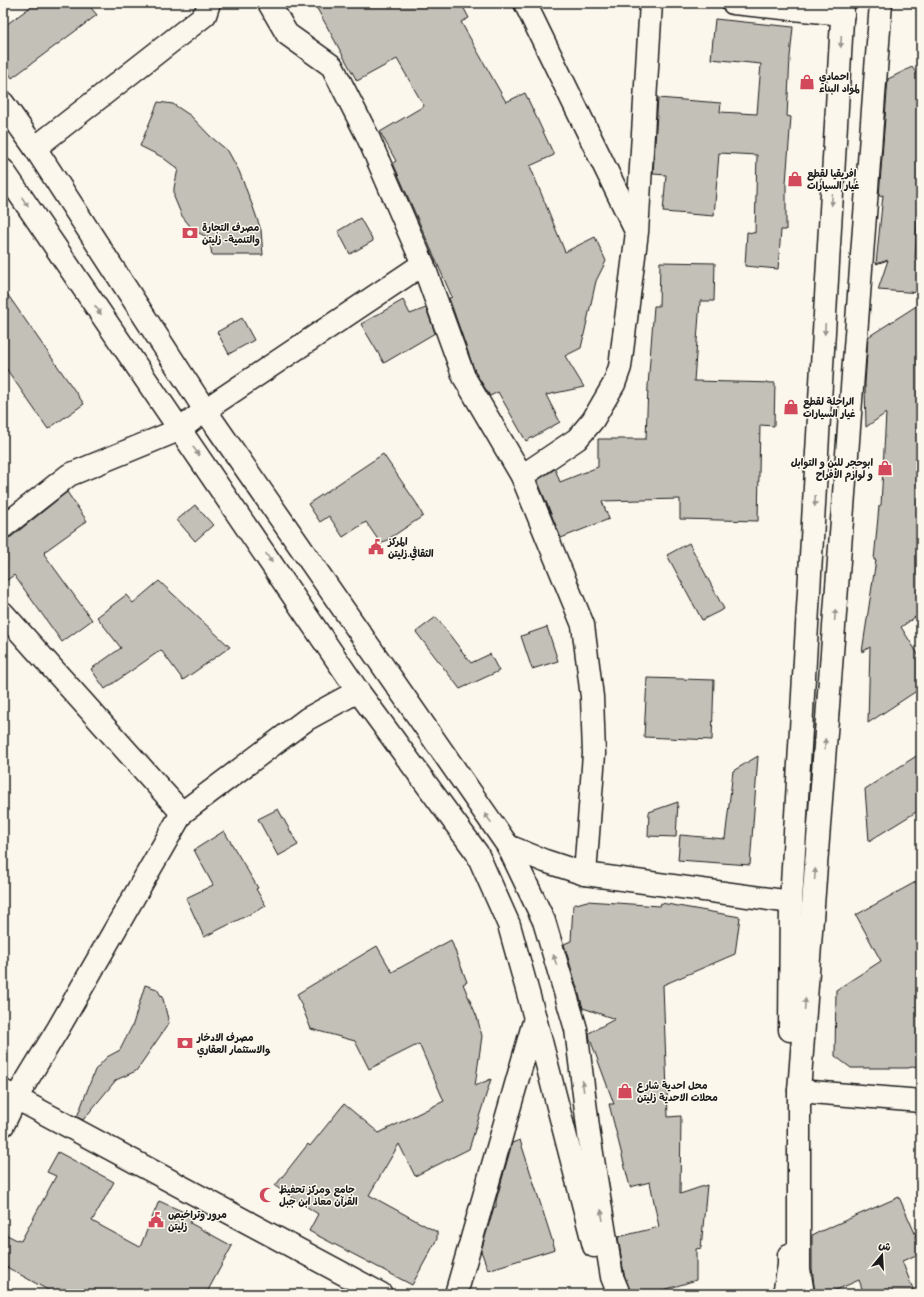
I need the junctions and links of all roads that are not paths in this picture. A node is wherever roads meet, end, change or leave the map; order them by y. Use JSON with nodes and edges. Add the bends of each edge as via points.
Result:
{"nodes":[{"id":1,"x":209,"y":3,"type":"edge"},
{"id":2,"x":269,"y":3,"type":"edge"},
{"id":3,"x":525,"y":3,"type":"edge"},
{"id":4,"x":651,"y":3,"type":"edge"},
{"id":5,"x":733,"y":3,"type":"edge"},
{"id":6,"x":881,"y":3,"type":"edge"},
{"id":7,"x":843,"y":8,"type":"edge"},
{"id":8,"x":3,"y":103,"type":"edge"},
{"id":9,"x":35,"y":148,"type":"junction"},
{"id":10,"x":3,"y":170,"type":"edge"},
{"id":11,"x":637,"y":232,"type":"junction"},
{"id":12,"x":423,"y":264,"type":"junction"},
{"id":13,"x":205,"y":410,"type":"junction"},
{"id":14,"x":181,"y":429,"type":"junction"},
{"id":15,"x":522,"y":476,"type":"junction"},
{"id":16,"x":3,"y":527,"type":"edge"},
{"id":17,"x":3,"y":613,"type":"edge"},
{"id":18,"x":358,"y":691,"type":"junction"},
{"id":19,"x":182,"y":813,"type":"junction"},
{"id":20,"x":508,"y":846,"type":"junction"},
{"id":21,"x":585,"y":874,"type":"junction"},
{"id":22,"x":792,"y":902,"type":"junction"},
{"id":23,"x":535,"y":1018,"type":"junction"},
{"id":24,"x":799,"y":1091,"type":"junction"},
{"id":25,"x":10,"y":1095,"type":"edge"},
{"id":26,"x":921,"y":1101,"type":"edge"},
{"id":27,"x":3,"y":1125,"type":"edge"},
{"id":28,"x":381,"y":1294,"type":"edge"},
{"id":29,"x":456,"y":1294,"type":"edge"},
{"id":30,"x":607,"y":1294,"type":"edge"},
{"id":31,"x":618,"y":1294,"type":"edge"},
{"id":32,"x":784,"y":1294,"type":"edge"},
{"id":33,"x":803,"y":1294,"type":"edge"}],
"edges":[{"from":1,"to":9,"type":"main road","via":[[205,16]]},
{"from":2,"to":12,"type":"main road","via":[[287,34],[332,66],[366,135]]},
{"from":3,"to":11,"type":"main road"},
{"from":4,"to":11,"type":"main road"},
{"from":5,"to":7,"type":"main road"},
{"from":24,"to":6,"type":"main road","one_way":true},
{"from":7,"to":22,"type":"main road","one_way":true},
{"from":8,"to":9,"type":"main road"},
{"from":9,"to":13,"type":"main road"},
{"from":10,"to":14,"type":"main road","one_way":true},
{"from":11,"to":15,"type":"main road","via":[[620,367],[614,384],[593,420],[577,439]]},
{"from":12,"to":13,"type":"main road"},
{"from":12,"to":15,"type":"main road","via":[[464,377]]},
{"from":13,"to":14,"type":"main road"},
{"from":20,"to":13,"type":"main road","one_way":true},
{"from":14,"to":16,"type":"main road","via":[[69,475]]},
{"from":14,"to":18,"type":"main road","one_way":true},
{"from":15,"to":21,"type":"main road","via":[[583,625],[592,697],[594,754]]},
{"from":17,"to":19,"type":"main road"},
{"from":18,"to":19,"type":"main road","via":[[307,719]]},
{"from":18,"to":23,"type":"main road","via":[[477,853],[509,925]]},
{"from":19,"to":25,"type":"main road","via":[[58,1029]]},
{"from":20,"to":21,"type":"main road"},
{"from":31,"to":20,"type":"main road","one_way":true,"via":[[612,1278],[589,1135],[576,1030],[544,921]]},
{"from":21,"to":22,"type":"main road"},
{"from":22,"to":32,"type":"main road","via":[[789,1265]]},
{"from":23,"to":29,"type":"main road"},
{"from":23,"to":30,"type":"main road"},
{"from":24,"to":26,"type":"main road"},
{"from":24,"to":33,"type":"main road","via":[[799,1269]]},
{"from":25,"to":27,"type":"main road"},
{"from":25,"to":28,"type":"main road"}]}
